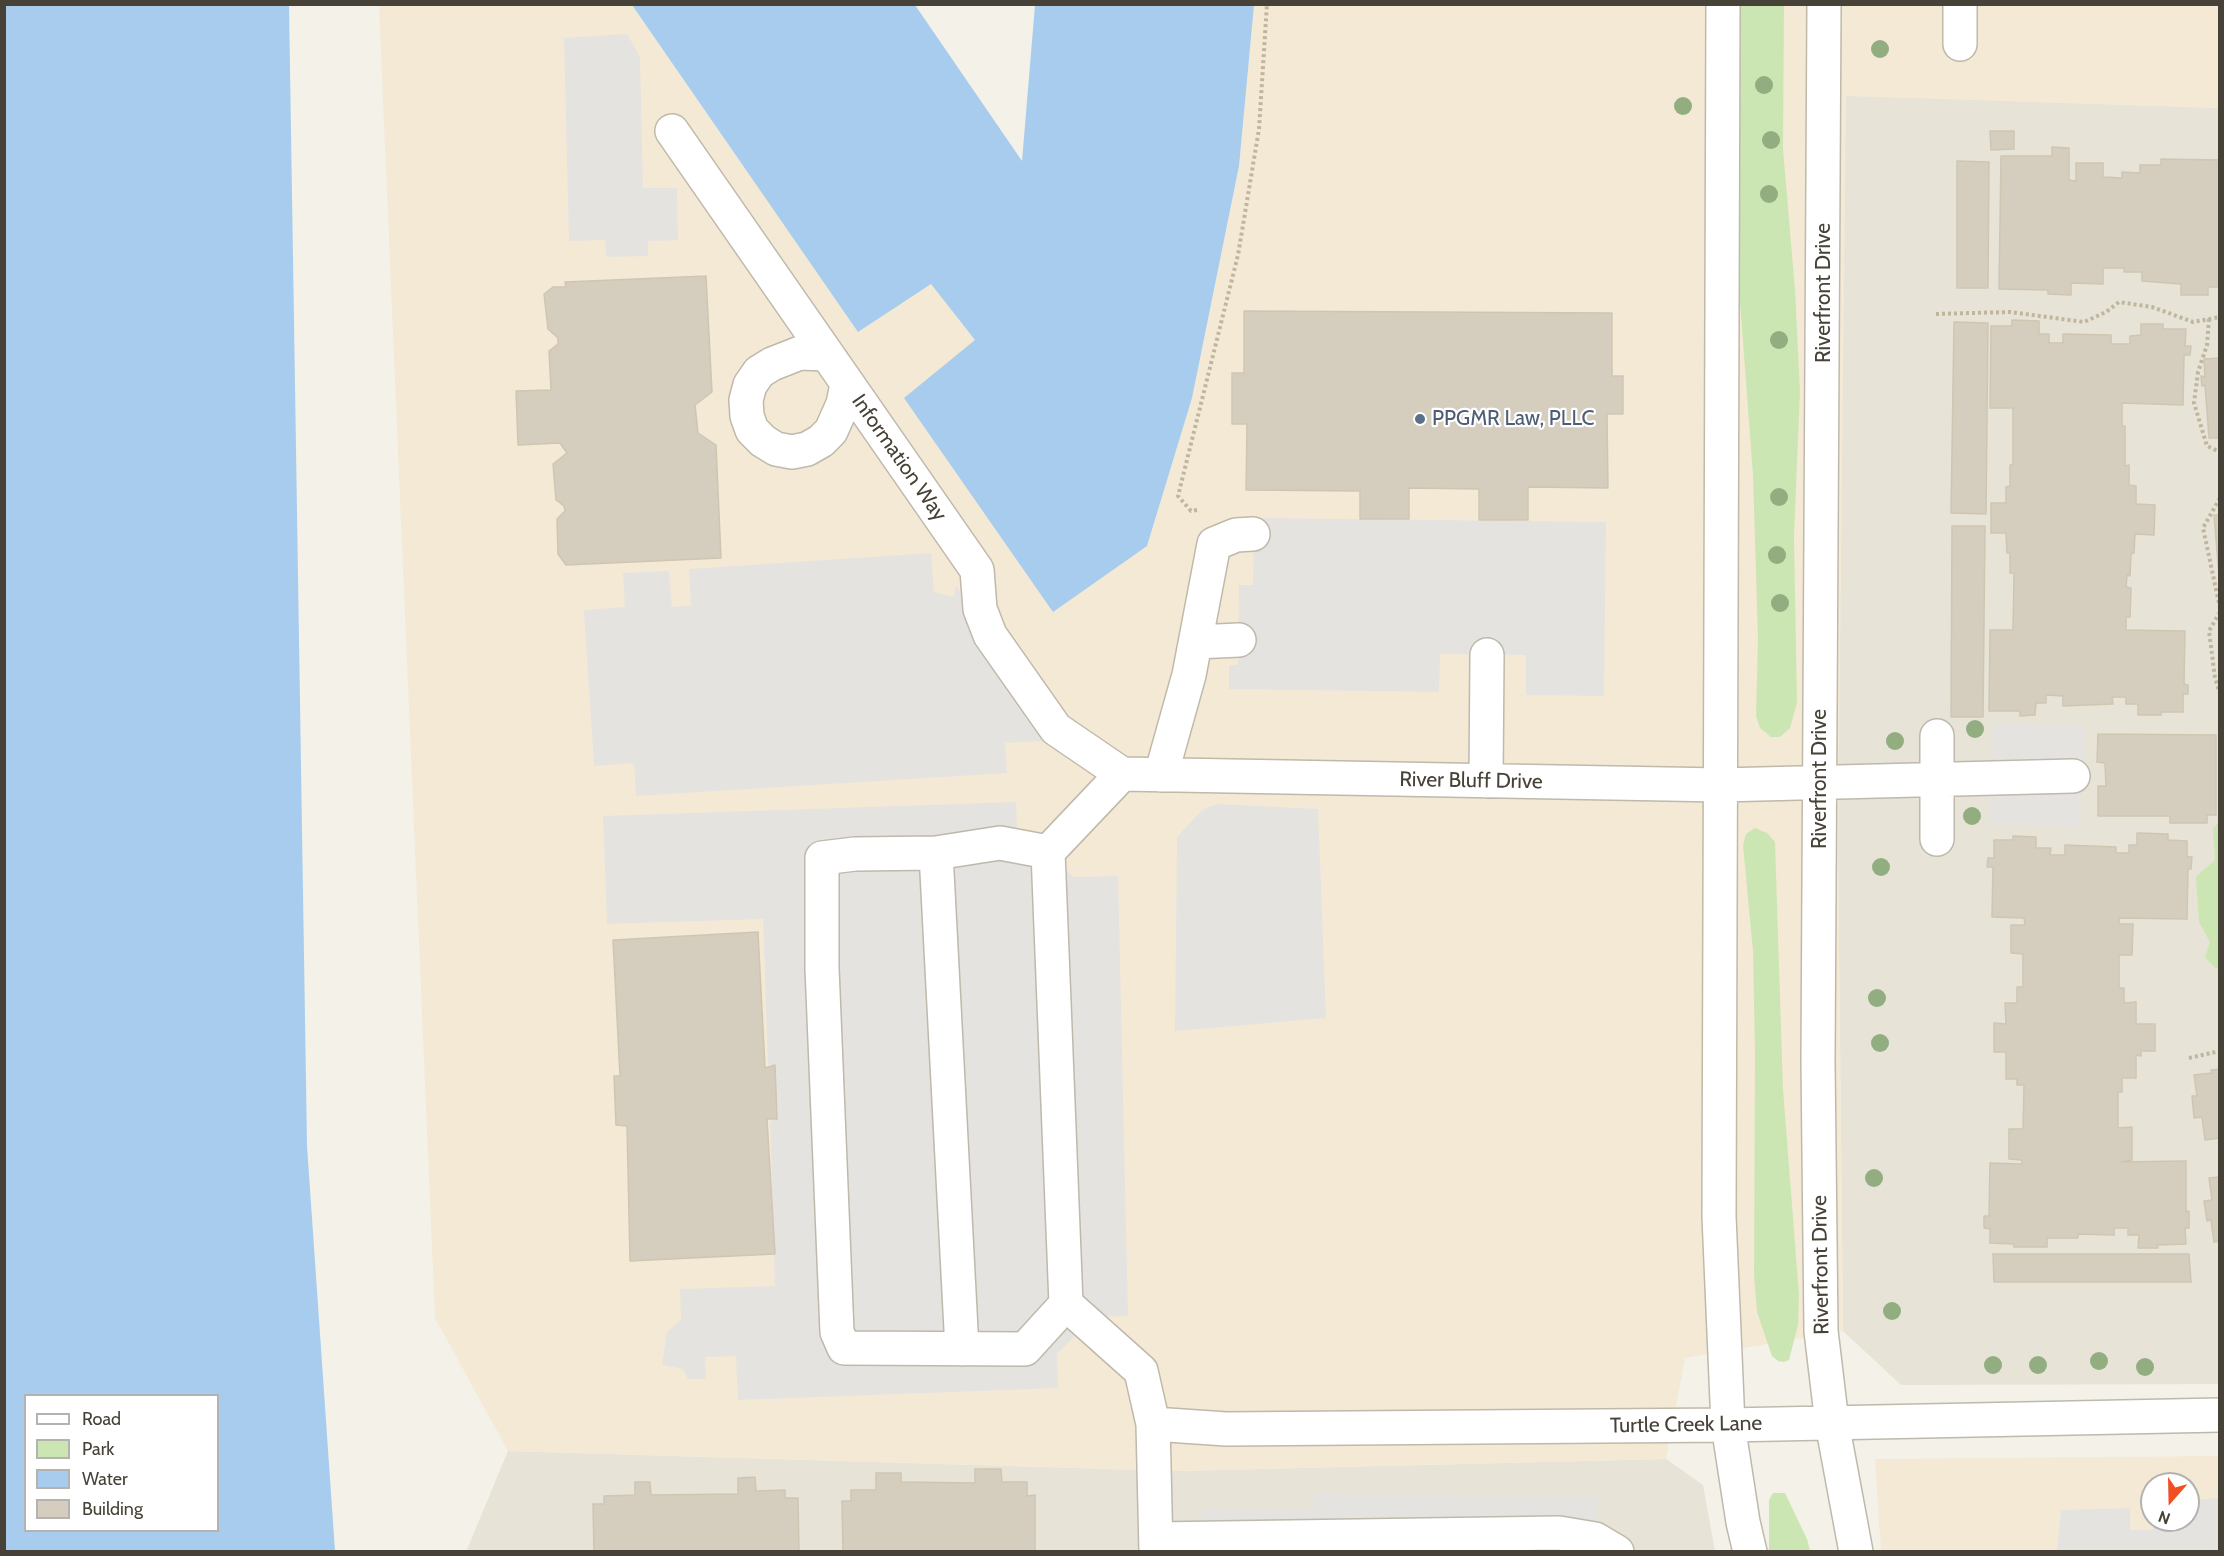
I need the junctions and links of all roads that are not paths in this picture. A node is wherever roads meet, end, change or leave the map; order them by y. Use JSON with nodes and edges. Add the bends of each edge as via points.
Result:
{"nodes":[{"id":1,"x":1724,"y":4,"type":"edge"},
{"id":2,"x":1824,"y":4,"type":"edge"},
{"id":3,"x":1960,"y":4,"type":"edge"},
{"id":4,"x":1960,"y":44,"type":"dead end"},
{"id":5,"x":672,"y":131,"type":"dead end"},
{"id":6,"x":826,"y":354,"type":"junction"},
{"id":7,"x":847,"y":384,"type":"junction"},
{"id":8,"x":1253,"y":534,"type":"dead end"},
{"id":9,"x":1239,"y":640,"type":"dead end"},
{"id":10,"x":1196,"y":642,"type":"junction"},
{"id":11,"x":1487,"y":655,"type":"dead end"},
{"id":12,"x":1938,"y":736,"type":"dead end"},
{"id":13,"x":1122,"y":774,"type":"junction"},
{"id":14,"x":1161,"y":775,"type":"junction"},
{"id":15,"x":2073,"y":776,"type":"dead end"},
{"id":16,"x":1937,"y":780,"type":"junction"},
{"id":17,"x":1486,"y":781,"type":"junction"},
{"id":18,"x":1820,"y":783,"type":"junction"},
{"id":19,"x":1721,"y":785,"type":"junction"},
{"id":20,"x":1937,"y":839,"type":"dead end"},
{"id":21,"x":936,"y":852,"type":"junction"},
{"id":22,"x":1048,"y":852,"type":"junction"},
{"id":23,"x":1066,"y":1304,"type":"junction"},
{"id":24,"x":962,"y":1349,"type":"junction"},
{"id":25,"x":2220,"y":1415,"type":"edge"},
{"id":26,"x":1832,"y":1423,"type":"junction"},
{"id":27,"x":1153,"y":1424,"type":"junction"},
{"id":28,"x":1728,"y":1425,"type":"junction"},
{"id":29,"x":1156,"y":1545,"type":"edge"},
{"id":30,"x":1617,"y":1551,"type":"edge"},
{"id":31,"x":1750,"y":1551,"type":"edge"},
{"id":32,"x":1856,"y":1551,"type":"edge"}],
"edges":[{"from":1,"to":19,"type":"street"},
{"from":2,"to":18,"type":"street","name":"Riverfront Drive"},
{"from":3,"to":4,"type":"street"},
{"from":5,"to":6,"type":"street","name":"Information Way"},
{"from":6,"to":7,"type":"street","name":"Information Way"},
{"from":6,"to":7,"type":"street","via":[[800,353],[759,372],[746,400],[753,430],[776,449],[807,449],[831,431]]},
{"from":7,"to":13,"type":"street","name":"Information Way","via":[[976,570],[980,609],[990,635],[1056,729]]},
{"from":8,"to":10,"type":"street","via":[[1236,535],[1214,544]]},
{"from":9,"to":10,"type":"street"},
{"from":10,"to":14,"type":"street"},
{"from":11,"to":17,"type":"street"},
{"from":12,"to":16,"type":"street"},
{"from":13,"to":14,"type":"street","name":"River Bluff Drive"},
{"from":13,"to":22,"type":"street"},
{"from":14,"to":17,"type":"street","name":"River Bluff Drive"},
{"from":15,"to":16,"type":"street","name":"River Bluff Drive"},
{"from":16,"to":18,"type":"street","name":"River Bluff Drive"},
{"from":16,"to":20,"type":"street"},
{"from":17,"to":19,"type":"street","name":"River Bluff Drive"},
{"from":18,"to":19,"type":"street","name":"River Bluff Drive"},
{"from":18,"to":26,"type":"street","name":"Riverfront Drive","via":[[1821,1331]]},
{"from":19,"to":28,"type":"street","via":[[1719,1216]]},
{"from":21,"to":22,"type":"street","via":[[1000,843]]},
{"from":21,"to":24,"type":"street"},
{"from":21,"to":24,"type":"street","via":[[822,858],[822,968],[837,1332],[844,1348]]},
{"from":22,"to":23,"type":"street"},
{"from":23,"to":24,"type":"street","via":[[1025,1349]]},
{"from":23,"to":27,"type":"street","via":[[1141,1371]]},
{"from":25,"to":26,"type":"street","name":"Turtle Creek Lane"},
{"from":26,"to":28,"type":"street","name":"Turtle Creek Lane"},
{"from":26,"to":32,"type":"street","name":"Riverfront Drive"},
{"from":27,"to":28,"type":"street","name":"Turtle Creek Lane","via":[[1226,1429]]},
{"from":27,"to":29,"type":"street"},
{"from":28,"to":31,"type":"street"},
{"from":29,"to":30,"type":"street","via":[[1559,1533],[1595,1539]]}]}
